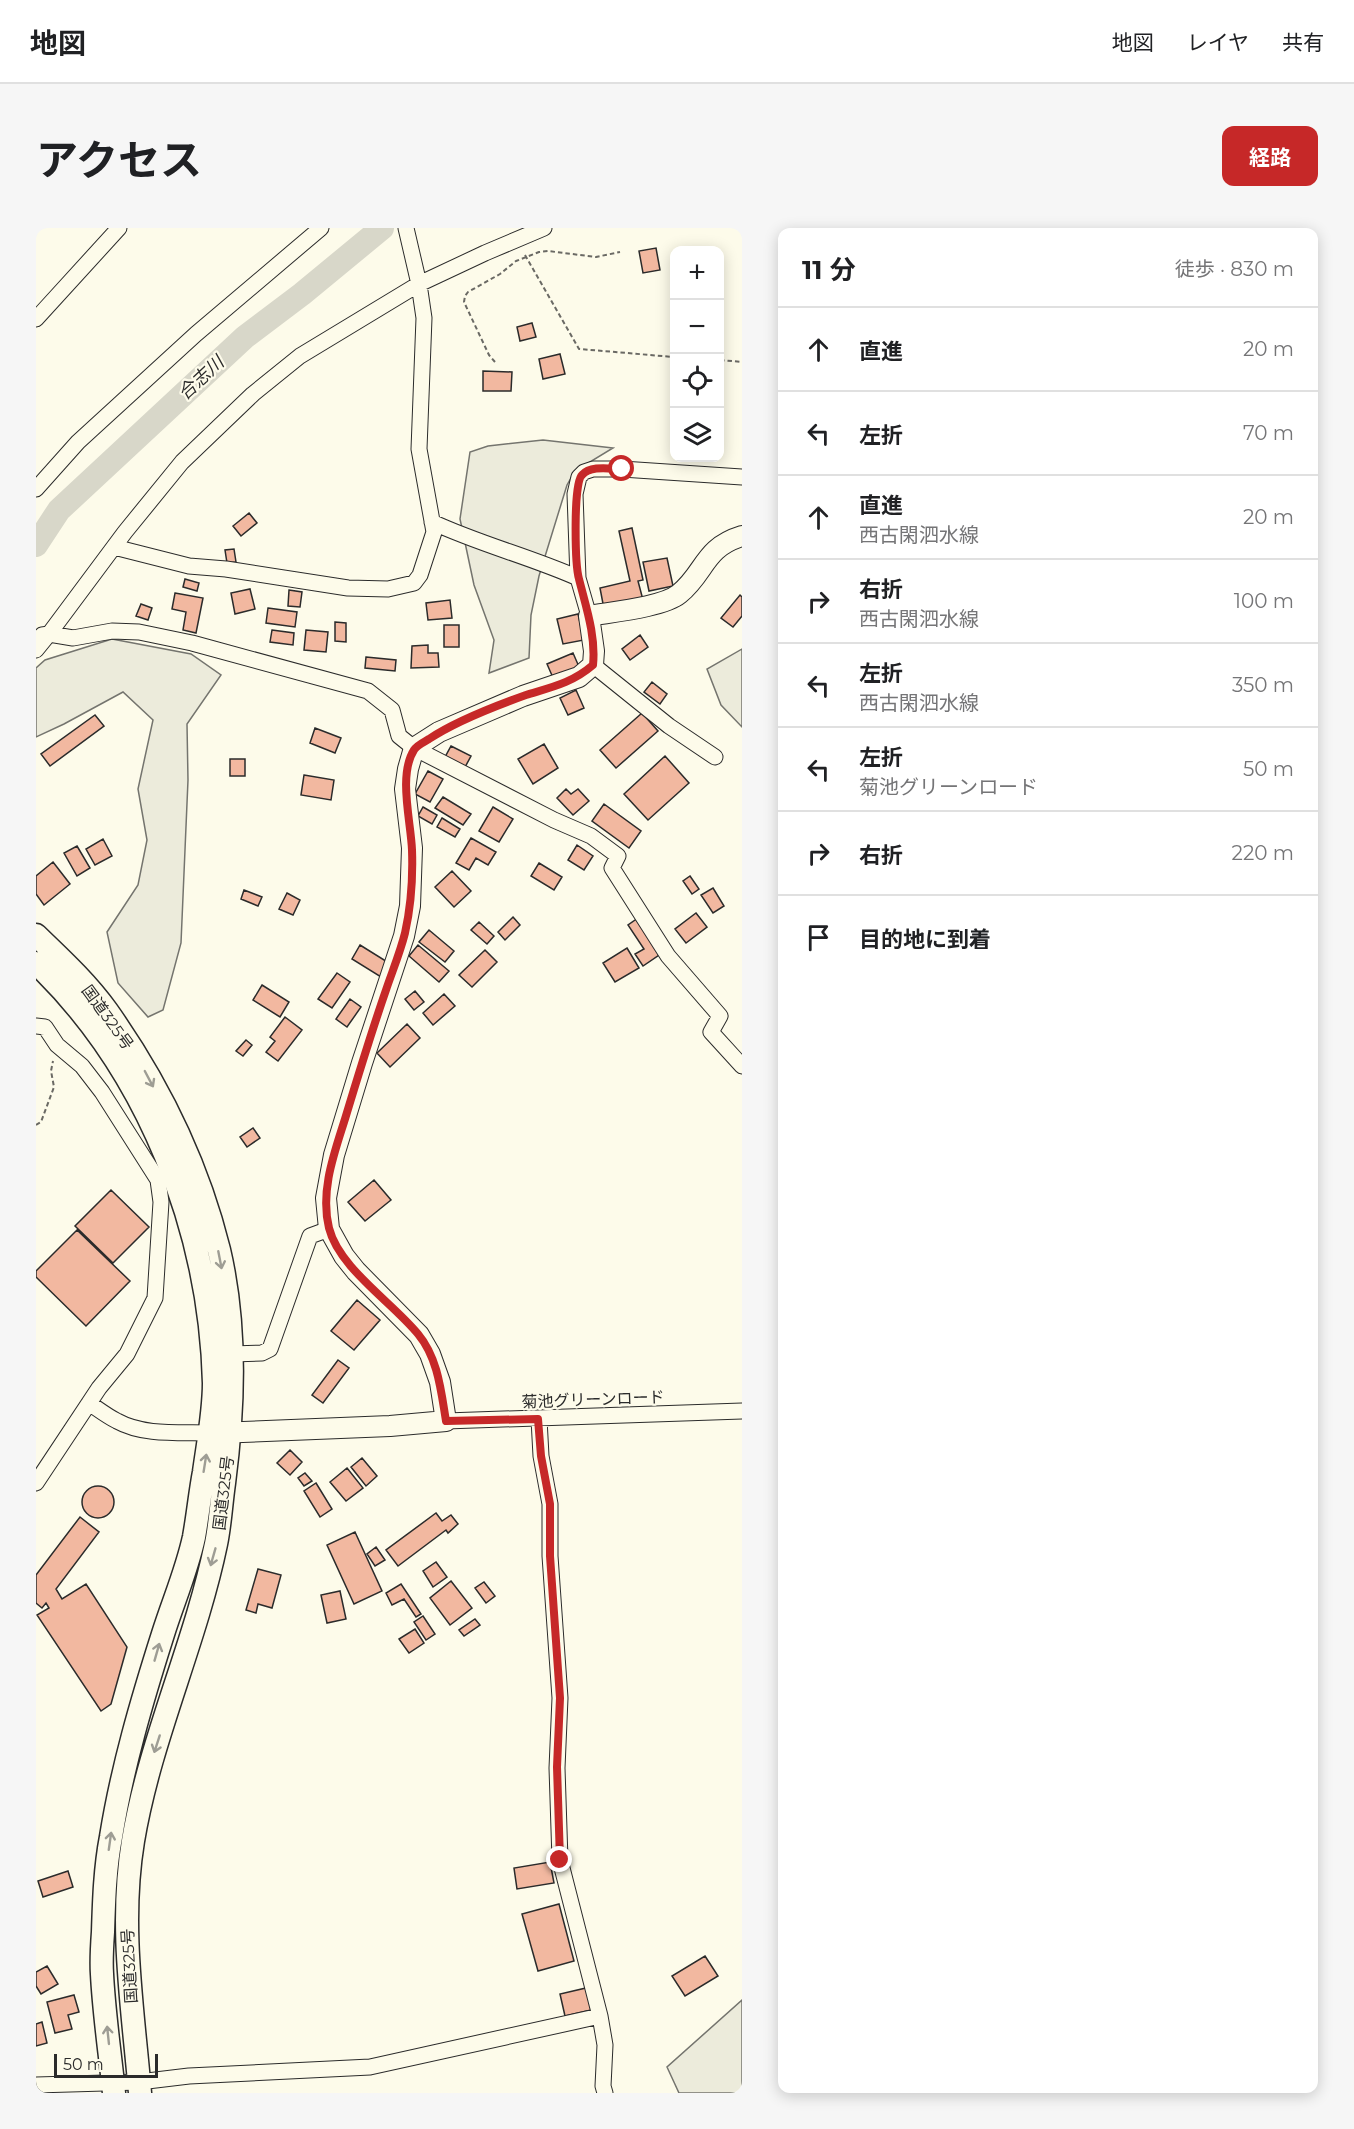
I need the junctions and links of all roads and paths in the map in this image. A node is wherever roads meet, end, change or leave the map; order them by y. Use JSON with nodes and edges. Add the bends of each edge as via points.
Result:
{"nodes":[{"id":1,"x":119,"y":228,"type":"edge"},
{"id":2,"x":321,"y":228,"type":"edge"},
{"id":3,"x":406,"y":228,"type":"edge"},
{"id":4,"x":544,"y":228,"type":"edge"},
{"id":5,"x":516,"y":239,"type":"junction"},
{"id":6,"x":620,"y":252,"type":"dead end"},
{"id":7,"x":525,"y":256,"type":"junction"},
{"id":8,"x":419,"y":284,"type":"junction"},
{"id":9,"x":36,"y":320,"type":"edge"},
{"id":10,"x":670,"y":357,"type":"edge"},
{"id":11,"x":724,"y":360,"type":"edge"},
{"id":12,"x":495,"y":362,"type":"dead end"},
{"id":13,"x":742,"y":362,"type":"edge"},
{"id":14,"x":742,"y":477,"type":"edge"},
{"id":15,"x":36,"y":489,"type":"edge"},
{"id":16,"x":432,"y":522,"type":"junction"},
{"id":17,"x":742,"y":536,"type":"edge"},
{"id":18,"x":114,"y":547,"type":"junction"},
{"id":19,"x":578,"y":578,"type":"junction"},
{"id":20,"x":589,"y":616,"type":"junction"},
{"id":21,"x":43,"y":635,"type":"edge"},
{"id":22,"x":36,"y":650,"type":"edge"},
{"id":23,"x":593,"y":665,"type":"junction"},
{"id":24,"x":414,"y":748,"type":"junction"},
{"id":25,"x":715,"y":757,"type":"dead end"},
{"id":26,"x":36,"y":934,"type":"edge"},
{"id":27,"x":36,"y":963,"type":"edge"},
{"id":28,"x":36,"y":1026,"type":"edge"},
{"id":29,"x":57,"y":1045,"type":"junction"},
{"id":30,"x":742,"y":1066,"type":"edge"},
{"id":31,"x":36,"y":1125,"type":"edge"},
{"id":32,"x":330,"y":1229,"type":"junction"},
{"id":33,"x":231,"y":1354,"type":"junction"},
{"id":34,"x":89,"y":1403,"type":"junction"},
{"id":35,"x":742,"y":1411,"type":"edge"},
{"id":36,"x":538,"y":1419,"type":"junction"},
{"id":37,"x":446,"y":1421,"type":"junction"},
{"id":38,"x":220,"y":1432,"type":"junction"},
{"id":39,"x":36,"y":1483,"type":"edge"},
{"id":40,"x":600,"y":2016,"type":"junction"},
{"id":41,"x":36,"y":2085,"type":"edge"},
{"id":42,"x":140,"y":2087,"type":"edge"},
{"id":43,"x":113,"y":2088,"type":"edge"},
{"id":44,"x":604,"y":2093,"type":"edge"}],
"edges":[{"from":1,"to":9,"type":"street"},
{"from":2,"to":15,"type":"street","via":[[196,334],[78,442]]},
{"from":3,"to":8,"type":"street"},
{"from":4,"to":5,"type":"street"},
{"from":5,"to":7,"type":"path"},
{"from":5,"to":8,"type":"street"},
{"from":6,"to":7,"type":"path","via":[[596,258],[548,251]]},
{"from":7,"to":10,"type":"path","via":[[579,349]]},
{"from":7,"to":12,"type":"path","via":[[465,296],[464,302]]},
{"from":8,"to":16,"type":"street","via":[[424,318],[419,449]]},
{"from":8,"to":18,"type":"street","via":[[300,356],[253,394],[182,462]]},
{"from":11,"to":13,"type":"path"},
{"from":14,"to":19,"type":"street","via":[[622,469],[584,472],[575,494]]},
{"from":16,"to":18,"type":"street","via":[[434,532],[420,575],[414,583],[388,590],[189,566]]},
{"from":16,"to":19,"type":"street"},
{"from":17,"to":20,"type":"main road","via":[[714,550],[678,596],[666,602]]},
{"from":18,"to":21,"type":"street"},
{"from":19,"to":20,"type":"street"},
{"from":20,"to":23,"type":"main road"},
{"from":21,"to":22,"type":"street"},
{"from":21,"to":24,"type":"street","via":[[73,638],[112,631],[147,633],[368,691],[392,710],[399,736]]},
{"from":23,"to":24,"type":"main road","via":[[579,677],[448,728]]},
{"from":23,"to":25,"type":"street"},
{"from":24,"to":30,"type":"street","via":[[591,836],[618,856],[612,868],[668,956],[720,1016],[711,1032]]},
{"from":24,"to":32,"type":"main road","via":[[405,789],[412,848],[410,906],[404,936],[334,1155],[326,1198]]},
{"from":26,"to":33,"type":"highway","name":"国道325号","one_way":true,"via":[[85,984],[141,1062],[195,1171],[219,1252]]},
{"from":27,"to":38,"type":"highway","name":"国道325号","via":[[84,1017],[120,1067],[171,1168],[194,1244],[210,1330]]},
{"from":28,"to":29,"type":"street","via":[[45,1027]]},
{"from":29,"to":31,"type":"path","via":[[51,1071],[54,1087],[41,1122]]},
{"from":29,"to":34,"type":"street","via":[[82,1066],[102,1092],[158,1180],[161,1202],[154,1298],[127,1354]]},
{"from":32,"to":33,"type":"street","via":[[310,1236],[270,1349]]},
{"from":32,"to":37,"type":"main road","via":[[356,1271],[419,1335],[440,1382]]},
{"from":33,"to":38,"type":"highway","name":"国道325号"},
{"from":34,"to":38,"type":"street","via":[[132,1427],[163,1432]]},
{"from":34,"to":39,"type":"street"},
{"from":35,"to":36,"type":"street","name":"菊池グリーンロード"},
{"from":36,"to":37,"type":"street","name":"菊池グリーンロード"},
{"from":36,"to":40,"type":"street","via":[[550,1504],[560,1698],[560,1860]]},
{"from":37,"to":38,"type":"main road"},
{"from":38,"to":42,"type":"highway","name":"国道325号","one_way":true,"via":[[216,1544],[146,1777],[133,1844],[126,1918]]},
{"from":43,"to":38,"type":"highway","name":"国道325号","one_way":true,"via":[[101,1971],[110,1840],[123,1768],[193,1539]]},
{"from":40,"to":42,"type":"street","via":[[370,2067],[189,2076]]},
{"from":40,"to":44,"type":"street","via":[[605,2045]]},
{"from":41,"to":43,"type":"street"},
{"from":42,"to":43,"type":"street"}]}
